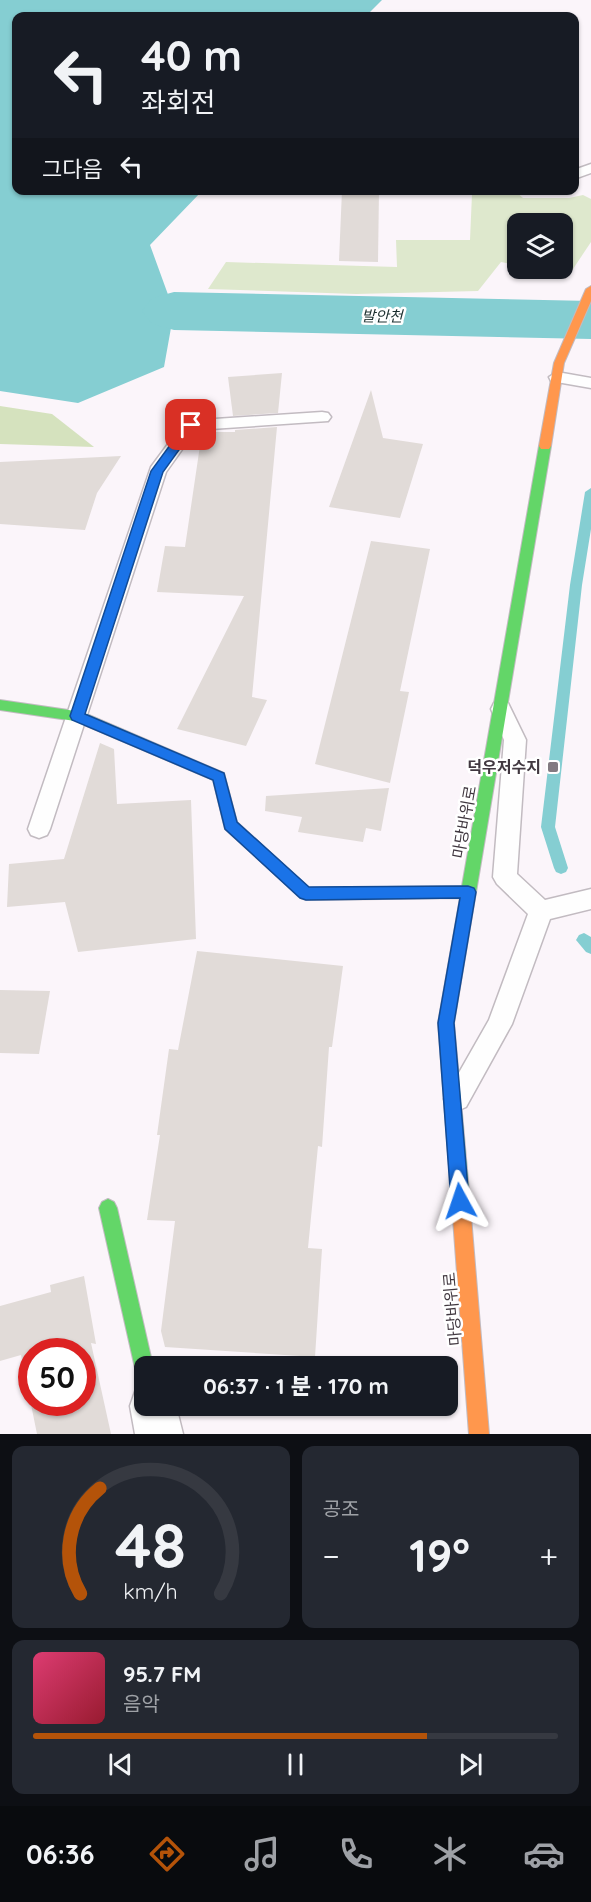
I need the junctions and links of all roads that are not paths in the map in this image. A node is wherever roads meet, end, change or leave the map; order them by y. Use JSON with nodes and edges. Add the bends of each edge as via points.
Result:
{"nodes":[{"id":1,"x":591,"y":289,"type":"edge"},
{"id":2,"x":558,"y":370,"type":"junction"},
{"id":3,"x":591,"y":383,"type":"edge"},
{"id":4,"x":322,"y":417,"type":"dead end"},
{"id":5,"x":0,"y":705,"type":"edge"},
{"id":6,"x":500,"y":709,"type":"junction"},
{"id":7,"x":77,"y":716,"type":"junction"},
{"id":8,"x":39,"y":830,"type":"dead end"},
{"id":9,"x":468,"y":892,"type":"junction"},
{"id":10,"x":591,"y":899,"type":"edge"},
{"id":11,"x":541,"y":910,"type":"junction"},
{"id":12,"x":453,"y":1107,"type":"junction"},
{"id":13,"x":108,"y":1208,"type":"dead end"},
{"id":14,"x":141,"y":1356,"type":"edge"},
{"id":15,"x":155,"y":1416,"type":"edge"},
{"id":16,"x":159,"y":1434,"type":"edge"},
{"id":17,"x":479,"y":1434,"type":"edge"}],
"edges":[{"from":1,"to":2,"type":"main road","name":"마당바위로"},
{"from":2,"to":3,"type":"lane"},
{"from":2,"to":6,"type":"main road","name":"마당바위로"},
{"from":4,"to":7,"type":"lane","via":[[191,425],[157,471]]},
{"from":5,"to":7,"type":"main road"},
{"from":6,"to":9,"type":"main road","name":"마당바위로"},
{"from":6,"to":11,"type":"lane","via":[[516,740],[505,877]]},
{"from":7,"to":8,"type":"lane"},
{"from":7,"to":9,"type":"main road","via":[[219,777],[230,825],[306,894]]},
{"from":9,"to":12,"type":"main road","name":"마당바위로","via":[[446,1023]]},
{"from":10,"to":11,"type":"lane"},
{"from":11,"to":12,"type":"lane","via":[[500,1024]]},
{"from":12,"to":17,"type":"main road","name":"마당바위로"},
{"from":13,"to":14,"type":"main road"},
{"from":15,"to":16,"type":"street"}]}
